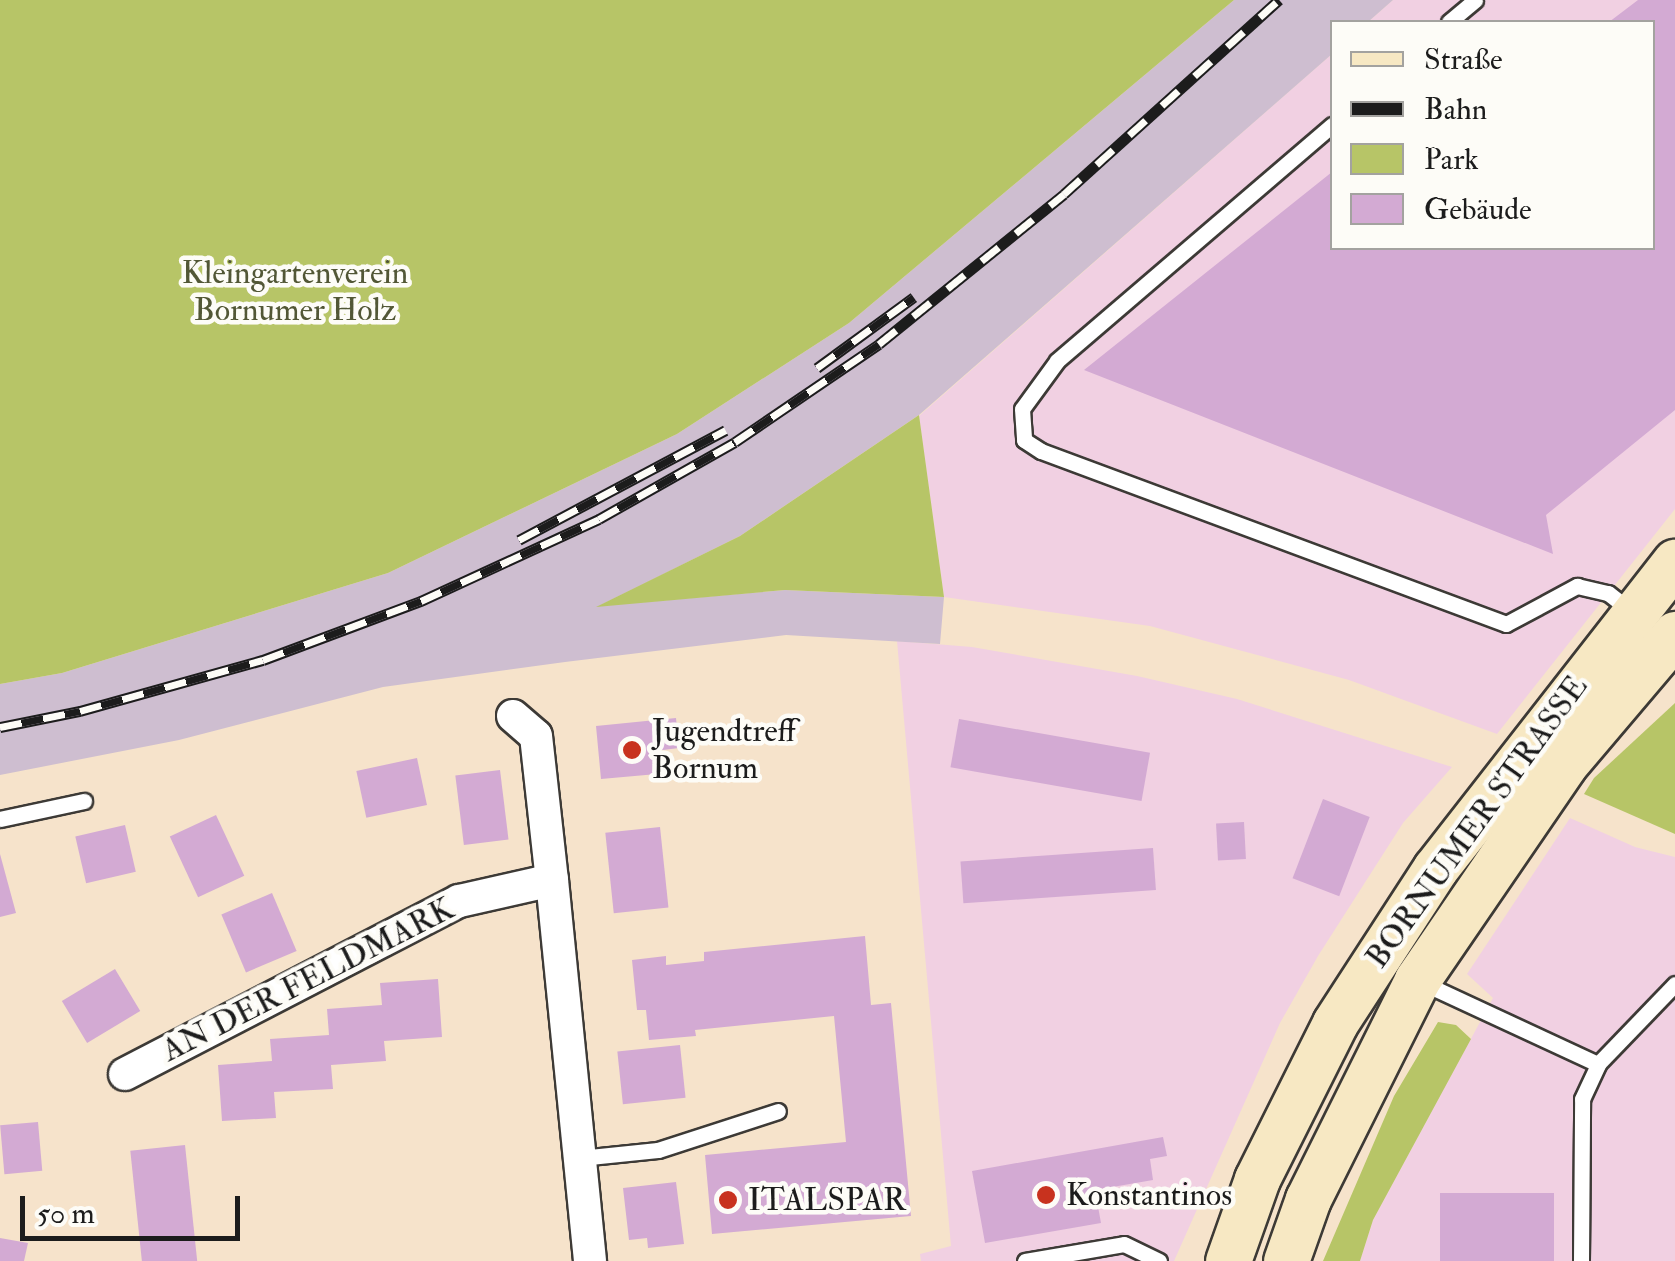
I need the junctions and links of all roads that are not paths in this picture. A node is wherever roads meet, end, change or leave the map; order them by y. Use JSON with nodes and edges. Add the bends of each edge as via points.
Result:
{"nodes":[{"id":1,"x":1475,"y":0,"type":"edge"},
{"id":2,"x":1452,"y":20,"type":"edge"},
{"id":3,"x":1330,"y":127,"type":"edge"},
{"id":4,"x":1675,"y":562,"type":"edge"},
{"id":5,"x":1632,"y":612,"type":"junction"},
{"id":6,"x":1675,"y":634,"type":"edge"},
{"id":7,"x":513,"y":716,"type":"dead end"},
{"id":8,"x":84,"y":801,"type":"dead end"},
{"id":9,"x":0,"y":819,"type":"edge"},
{"id":10,"x":552,"y":880,"type":"junction"},
{"id":11,"x":1418,"y":980,"type":"junction"},
{"id":12,"x":1675,"y":984,"type":"edge"},
{"id":13,"x":1598,"y":1064,"type":"junction"},
{"id":14,"x":125,"y":1074,"type":"dead end"},
{"id":15,"x":778,"y":1111,"type":"dead end"},
{"id":16,"x":580,"y":1158,"type":"junction"},
{"id":17,"x":590,"y":1261,"type":"edge"},
{"id":18,"x":1024,"y":1261,"type":"edge"},
{"id":19,"x":1159,"y":1261,"type":"edge"},
{"id":20,"x":1228,"y":1261,"type":"edge"},
{"id":21,"x":1286,"y":1261,"type":"edge"},
{"id":22,"x":1581,"y":1261,"type":"edge"}],
"edges":[{"from":1,"to":2,"type":"lane"},
{"from":3,"to":5,"type":"lane","via":[[1057,361],[1022,409],[1024,440],[1506,624],[1577,586],[1608,593]]},
{"from":4,"to":5,"type":"main road","name":"BORNUMER STRASSE"},
{"from":5,"to":20,"type":"main road","name":"BORNUMER STRASSE","via":[[1435,868],[1335,1023],[1257,1179]]},
{"from":6,"to":11,"type":"main road","name":"BORNUMER STRASSE","via":[[1564,764]]},
{"from":7,"to":10,"type":"street","via":[[536,736]]},
{"from":8,"to":9,"type":"lane"},
{"from":10,"to":14,"type":"street","name":"AN DER FELDMARK","via":[[459,901]]},
{"from":10,"to":16,"type":"street"},
{"from":11,"to":13,"type":"lane"},
{"from":11,"to":21,"type":"main road","name":"BORNUMER STRASSE","via":[[1308,1198]]},
{"from":12,"to":13,"type":"lane"},
{"from":13,"to":22,"type":"lane","via":[[1582,1099]]},
{"from":15,"to":16,"type":"lane","via":[[658,1150]]},
{"from":16,"to":17,"type":"street"},
{"from":18,"to":19,"type":"lane","via":[[1124,1244]]}]}
